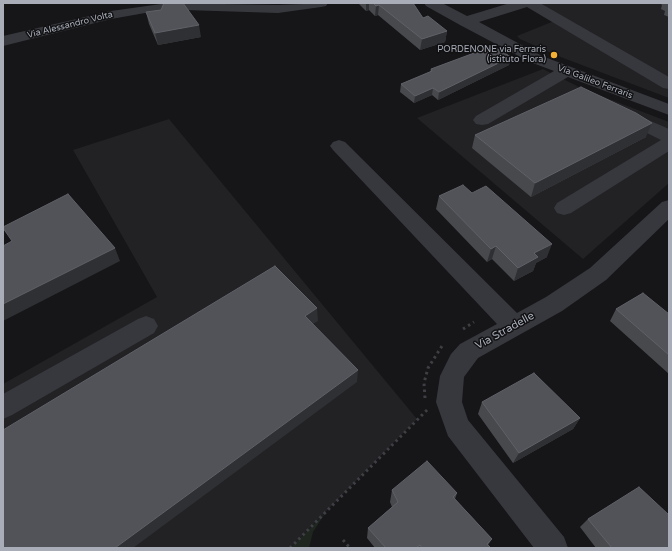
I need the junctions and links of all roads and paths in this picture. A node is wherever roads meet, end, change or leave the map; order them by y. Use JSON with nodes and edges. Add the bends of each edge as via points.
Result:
{"nodes":[{"id":1,"x":321,"y":3,"type":"edge"},
{"id":2,"x":431,"y":3,"type":"edge"},
{"id":3,"x":525,"y":3,"type":"edge"},
{"id":4,"x":530,"y":3,"type":"edge"},
{"id":5,"x":184,"y":5,"type":"edge"},
{"id":6,"x":465,"y":22,"type":"junction"},
{"id":7,"x":3,"y":41,"type":"edge"},
{"id":8,"x":566,"y":71,"type":"junction"},
{"id":9,"x":550,"y":79,"type":"junction"},
{"id":10,"x":669,"y":85,"type":"edge"},
{"id":11,"x":578,"y":92,"type":"edge"},
{"id":12,"x":639,"y":99,"type":"junction"},
{"id":13,"x":606,"y":106,"type":"edge"},
{"id":14,"x":669,"y":110,"type":"edge"},
{"id":15,"x":482,"y":120,"type":"dead end"},
{"id":16,"x":669,"y":136,"type":"edge"},
{"id":17,"x":669,"y":144,"type":"edge"},
{"id":18,"x":339,"y":146,"type":"dead end"},
{"id":19,"x":669,"y":207,"type":"edge"},
{"id":20,"x":564,"y":208,"type":"dead end"},
{"id":21,"x":146,"y":326,"type":"dead end"},
{"id":22,"x":514,"y":326,"type":"junction"},
{"id":23,"x":3,"y":407,"type":"edge"},
{"id":24,"x":430,"y":408,"type":"dead end"},
{"id":25,"x":343,"y":540,"type":"dead end"},
{"id":26,"x":290,"y":548,"type":"edge"},
{"id":27,"x":350,"y":548,"type":"edge"},
{"id":28,"x":553,"y":548,"type":"edge"}],
"edges":[{"from":1,"to":5,"type":"street","name":"Via Alessandro Volta","via":[[278,9]]},
{"from":2,"to":6,"type":"street","name":"Via Galileo Ferraris"},
{"from":3,"to":6,"type":"street"},
{"from":4,"to":10,"type":"street","name":"Via Galileo Ferraris"},
{"from":5,"to":7,"type":"street","name":"Via Alessandro Volta","via":[[128,12]]},
{"from":6,"to":8,"type":"street","name":"Via Galileo Ferraris","via":[[536,59]]},
{"from":8,"to":9,"type":"street"},
{"from":8,"to":12,"type":"street","name":"Via Galileo Ferraris"},
{"from":9,"to":11,"type":"street"},
{"from":9,"to":15,"type":"street"},
{"from":10,"to":12,"type":"street","name":"Via Galileo Ferraris"},
{"from":12,"to":14,"type":"street","name":"Via Galileo Ferraris"},
{"from":13,"to":16,"type":"street"},
{"from":17,"to":20,"type":"street"},
{"from":18,"to":22,"type":"street"},
{"from":19,"to":22,"type":"street","name":"Via Stradelle","via":[[598,274],[554,304]]},
{"from":21,"to":23,"type":"street"},
{"from":22,"to":28,"type":"street","name":"Via Stradelle","via":[[475,347],[460,361],[450,383],[451,411],[462,435]]},
{"from":24,"to":26,"type":"path"},
{"from":25,"to":27,"type":"path"}]}
